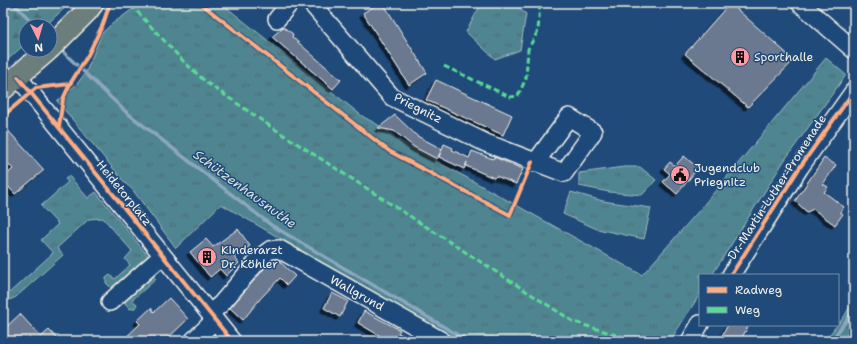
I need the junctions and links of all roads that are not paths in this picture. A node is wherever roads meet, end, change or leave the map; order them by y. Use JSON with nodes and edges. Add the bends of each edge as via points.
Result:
{"nodes":[{"id":1,"x":93,"y":3,"type":"edge"},
{"id":2,"x":290,"y":3,"type":"edge"},
{"id":3,"x":311,"y":3,"type":"edge"},
{"id":4,"x":800,"y":3,"type":"edge"},
{"id":5,"x":277,"y":19,"type":"dead end"},
{"id":6,"x":58,"y":41,"type":"edge"},
{"id":7,"x":854,"y":50,"type":"edge"},
{"id":8,"x":39,"y":58,"type":"edge"},
{"id":9,"x":17,"y":77,"type":"edge"},
{"id":10,"x":854,"y":91,"type":"edge"},
{"id":11,"x":534,"y":163,"type":"dead end"},
{"id":12,"x":162,"y":256,"type":"junction"},
{"id":13,"x":732,"y":274,"type":"edge"},
{"id":14,"x":110,"y":302,"type":"dead end"},
{"id":15,"x":213,"y":317,"type":"junction"},
{"id":16,"x":699,"y":326,"type":"edge"},
{"id":17,"x":193,"y":341,"type":"edge"},
{"id":18,"x":232,"y":341,"type":"edge"},
{"id":19,"x":442,"y":341,"type":"edge"},
{"id":20,"x":690,"y":341,"type":"edge"}],
"edges":[{"from":1,"to":6,"type":"main road","via":[[88,12]]},
{"from":2,"to":5,"type":"street"},
{"from":3,"to":11,"type":"street","name":"Priegnitz","via":[[392,96],[486,143]]},
{"from":4,"to":7,"type":"street"},
{"from":8,"to":9,"type":"main road"},
{"from":9,"to":12,"type":"street","name":"Heidetorplatz"},
{"from":10,"to":13,"type":"street","name":"Dr.-Martin-Luther-Promenade","via":[[800,168]]},
{"from":12,"to":14,"type":"street"},
{"from":12,"to":15,"type":"street","name":"Heidetorplatz"},
{"from":15,"to":17,"type":"street"},
{"from":15,"to":18,"type":"street","name":"Heidetorplatz"},
{"from":15,"to":19,"type":"street","name":"Wallgrund","via":[[262,256],[270,250],[279,250]]},
{"from":16,"to":20,"type":"street"}]}
